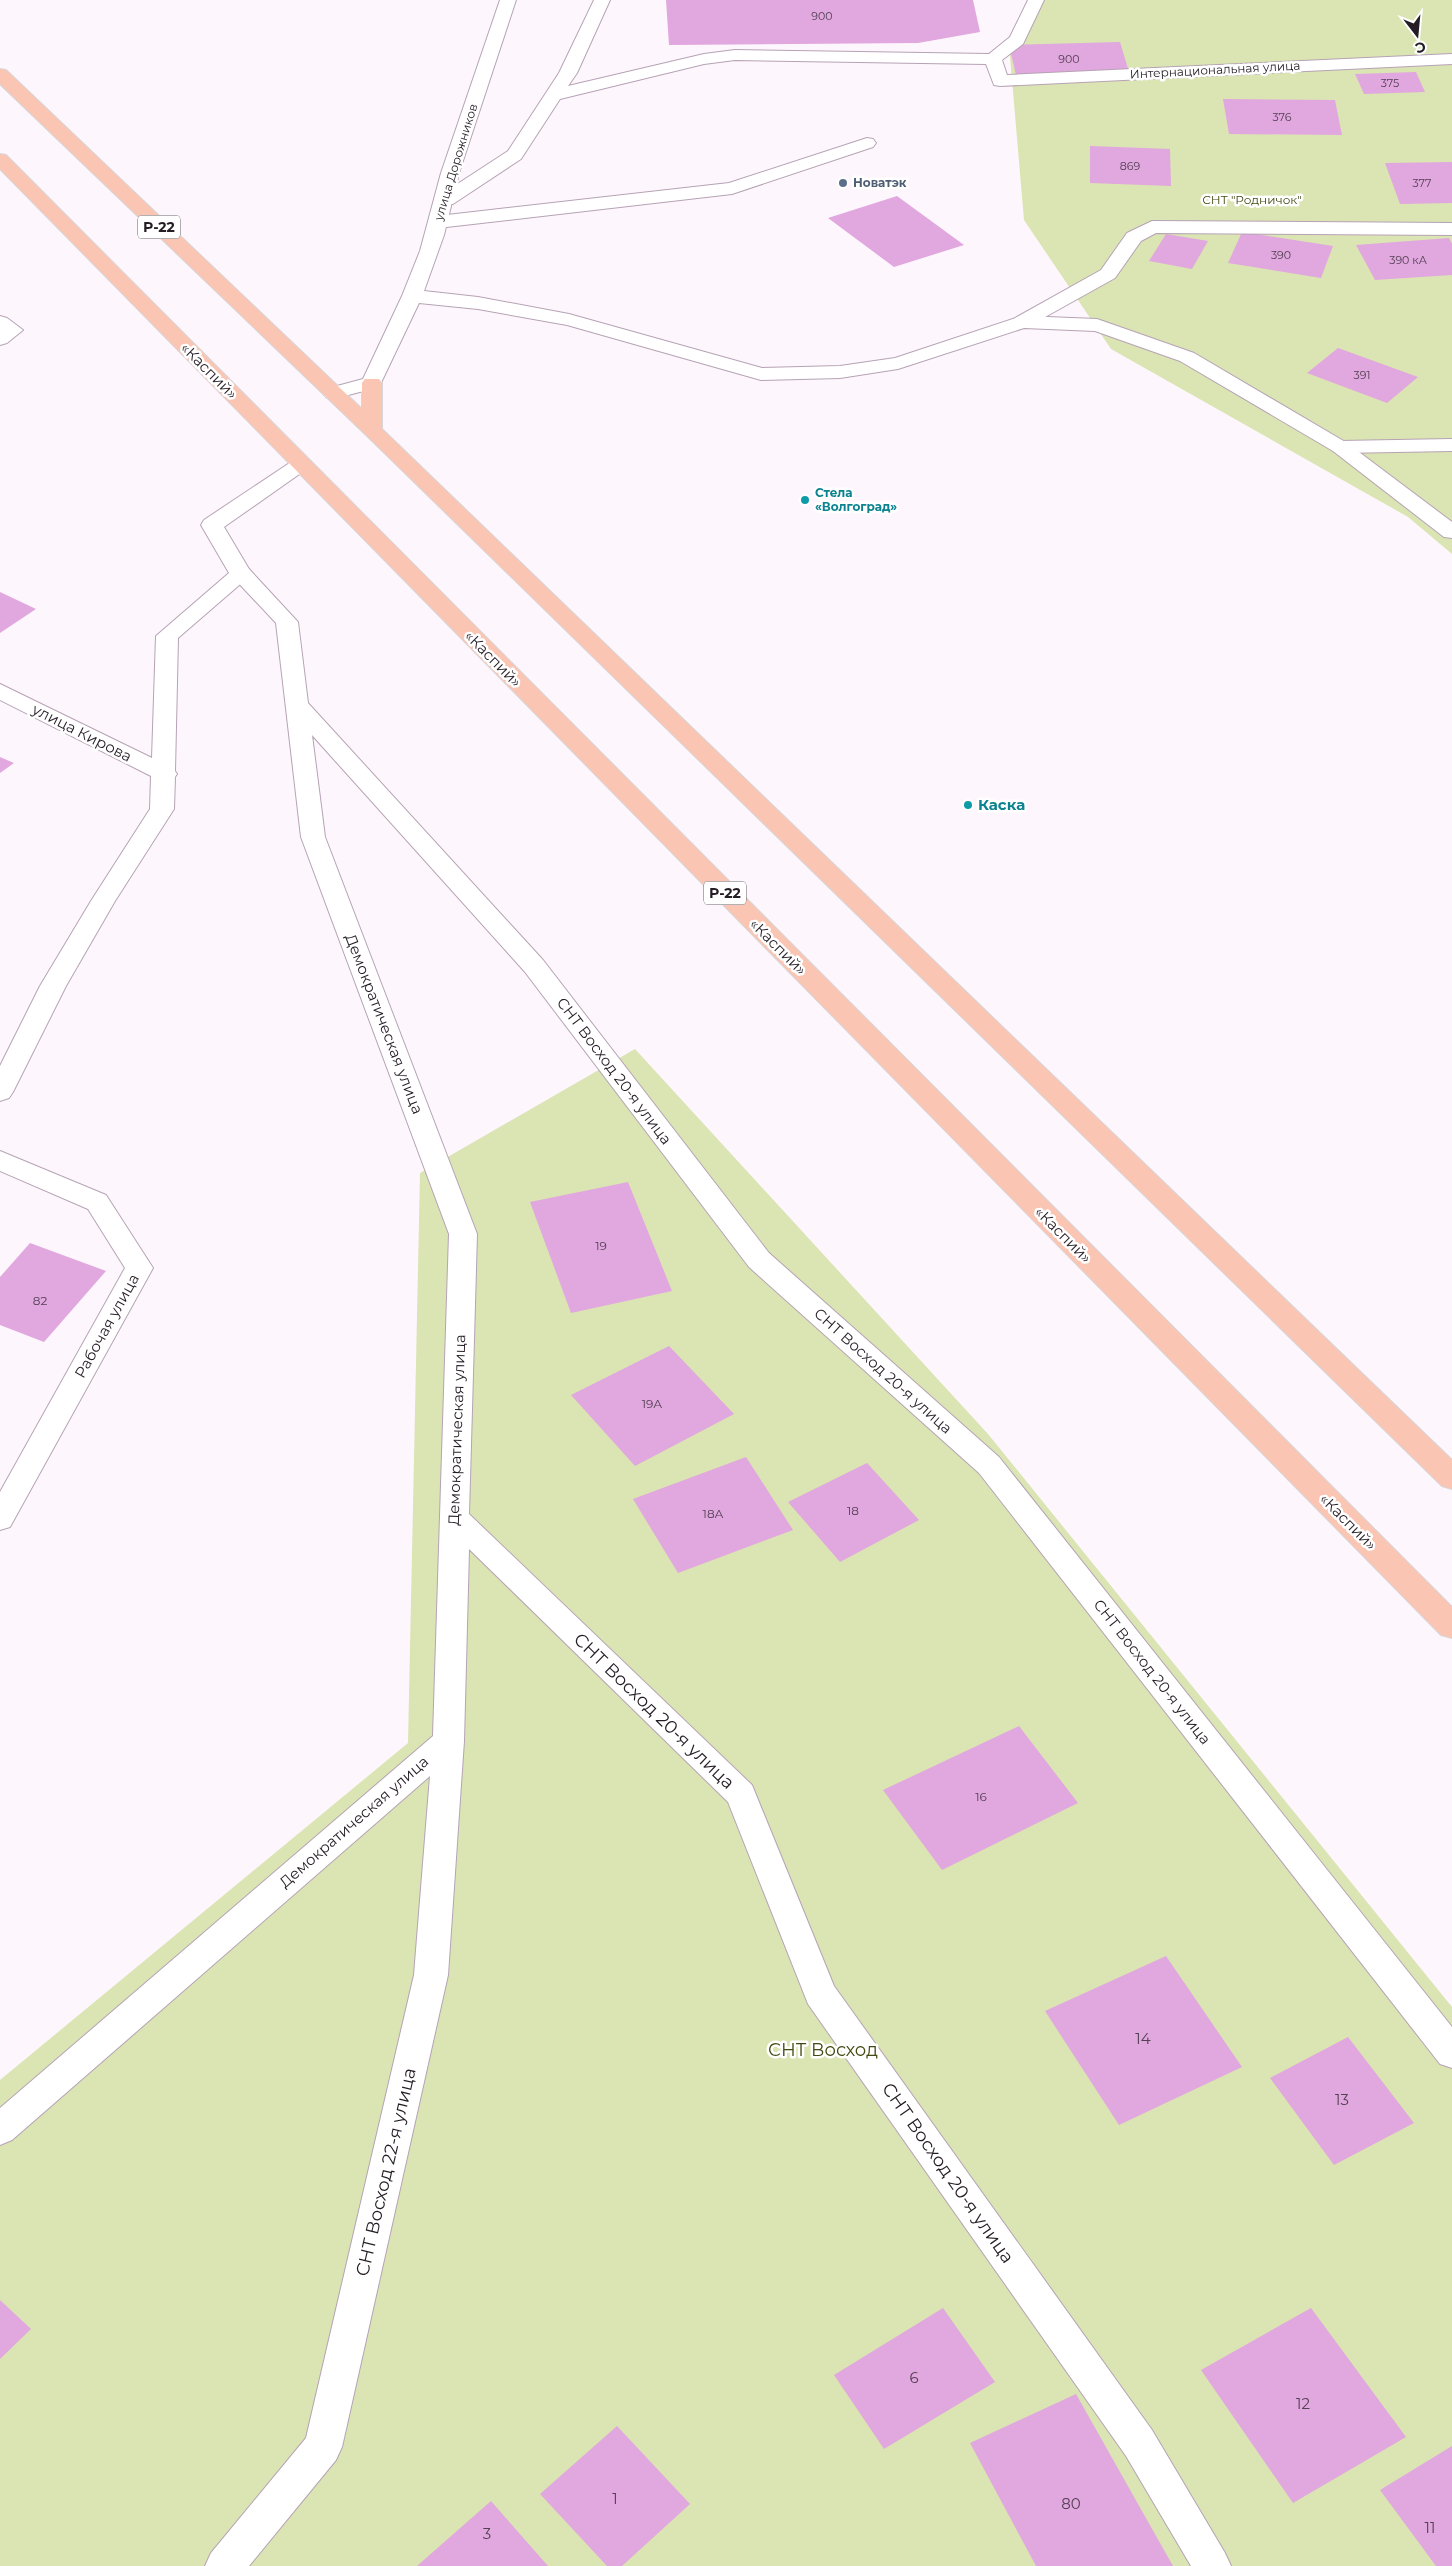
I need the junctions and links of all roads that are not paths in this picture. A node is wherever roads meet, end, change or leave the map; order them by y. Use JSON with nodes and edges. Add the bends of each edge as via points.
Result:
{"nodes":[{"id":1,"x":508,"y":0,"type":"edge"},
{"id":2,"x":602,"y":0,"type":"edge"},
{"id":3,"x":1036,"y":0,"type":"edge"},
{"id":4,"x":993,"y":59,"type":"junction"},
{"id":5,"x":1452,"y":59,"type":"edge"},
{"id":6,"x":0,"y":74,"type":"edge"},
{"id":7,"x":554,"y":95,"type":"junction"},
{"id":8,"x":867,"y":143,"type":"dead end"},
{"id":9,"x":0,"y":159,"type":"edge"},
{"id":10,"x":446,"y":200,"type":"junction"},
{"id":11,"x":438,"y":222,"type":"junction"},
{"id":12,"x":1452,"y":230,"type":"edge"},
{"id":13,"x":412,"y":296,"type":"junction"},
{"id":14,"x":0,"y":322,"type":"edge"},
{"id":15,"x":1022,"y":322,"type":"junction"},
{"id":16,"x":0,"y":339,"type":"edge"},
{"id":17,"x":372,"y":383,"type":"junction"},
{"id":18,"x":333,"y":393,"type":"junction"},
{"id":19,"x":372,"y":430,"type":"junction"},
{"id":20,"x":1452,"y":446,"type":"edge"},
{"id":21,"x":1340,"y":447,"type":"junction"},
{"id":22,"x":301,"y":464,"type":"junction"},
{"id":23,"x":1452,"y":532,"type":"edge"},
{"id":24,"x":240,"y":574,"type":"junction"},
{"id":25,"x":0,"y":691,"type":"edge"},
{"id":26,"x":297,"y":704,"type":"junction"},
{"id":27,"x":165,"y":774,"type":"junction"},
{"id":28,"x":0,"y":1092,"type":"edge"},
{"id":29,"x":0,"y":1160,"type":"edge"},
{"id":30,"x":1452,"y":1478,"type":"edge"},
{"id":31,"x":454,"y":1517,"type":"junction"},
{"id":32,"x":0,"y":1519,"type":"edge"},
{"id":33,"x":1452,"y":1626,"type":"edge"},
{"id":34,"x":448,"y":1741,"type":"junction"},
{"id":35,"x":1452,"y":2052,"type":"edge"},
{"id":36,"x":0,"y":2129,"type":"edge"},
{"id":37,"x":224,"y":2566,"type":"edge"},
{"id":38,"x":1212,"y":2566,"type":"edge"}],
"edges":[{"from":1,"to":10,"type":"street","name":"улица Дорожников","via":[[450,173]]},
{"from":2,"to":7,"type":"street","via":[[568,73]]},
{"from":3,"to":4,"type":"street","via":[[1017,40]]},
{"from":4,"to":5,"type":"street","name":"Интернациональная улица","via":[[1000,80]]},
{"from":4,"to":7,"type":"street","via":[[735,55],[704,59]]},
{"from":6,"to":18,"type":"highway","number":"Р-22"},
{"from":7,"to":10,"type":"street","via":[[515,155]]},
{"from":8,"to":11,"type":"street","via":[[732,188]]},
{"from":9,"to":22,"type":"highway","name":"«Каспий»","number":"Р-22"},
{"from":10,"to":11,"type":"street","name":"улица Дорожников"},
{"from":11,"to":13,"type":"street","name":"улица Дорожников"},
{"from":12,"to":15,"type":"street","via":[[1152,227],[1134,237],[1108,274]]},
{"from":13,"to":15,"type":"street","via":[[478,303],[569,320],[761,374],[840,372],[898,362]]},
{"from":13,"to":17,"type":"street","name":"улица Дорожников","via":[[389,338]]},
{"from":14,"to":16,"type":"street","via":[[13,330]]},
{"from":15,"to":21,"type":"street","via":[[1097,326],[1187,357]]},
{"from":17,"to":18,"type":"street"},
{"from":17,"to":19,"type":"highway"},
{"from":18,"to":19,"type":"highway","number":"Р-22"},
{"from":19,"to":30,"type":"highway","number":"Р-22"},
{"from":20,"to":21,"type":"street"},
{"from":21,"to":23,"type":"street"},
{"from":22,"to":24,"type":"street","name":"Демократическая улица","via":[[212,525]]},
{"from":22,"to":33,"type":"highway","name":"«Каспий»","number":"Р-22"},
{"from":24,"to":26,"type":"street","name":"Демократическая улица","via":[[287,622]]},
{"from":24,"to":27,"type":"street","via":[[167,636]]},
{"from":25,"to":27,"type":"street","name":"улица Кирова"},
{"from":26,"to":31,"type":"street","name":"Демократическая улица","via":[[314,836],[463,1234]]},
{"from":26,"to":35,"type":"street","name":"СНТ Восход 20-я улица","via":[[534,966],[758,1260],[989,1465]]},
{"from":27,"to":28,"type":"street","via":[[162,809],[53,986]]},
{"from":29,"to":32,"type":"street","name":"Рабочая улица","via":[[97,1202],[139,1268]]},
{"from":31,"to":34,"type":"street","name":"Демократическая улица"},
{"from":31,"to":38,"type":"street","name":"СНТ Восход 20-я улица","via":[[741,1794],[820,1994],[1139,2443]]},
{"from":34,"to":36,"type":"street","name":"Демократическая улица"},
{"from":34,"to":37,"type":"street","name":"СНТ Восход 22-я улица","via":[[431,1975],[322,2448]]}]}
